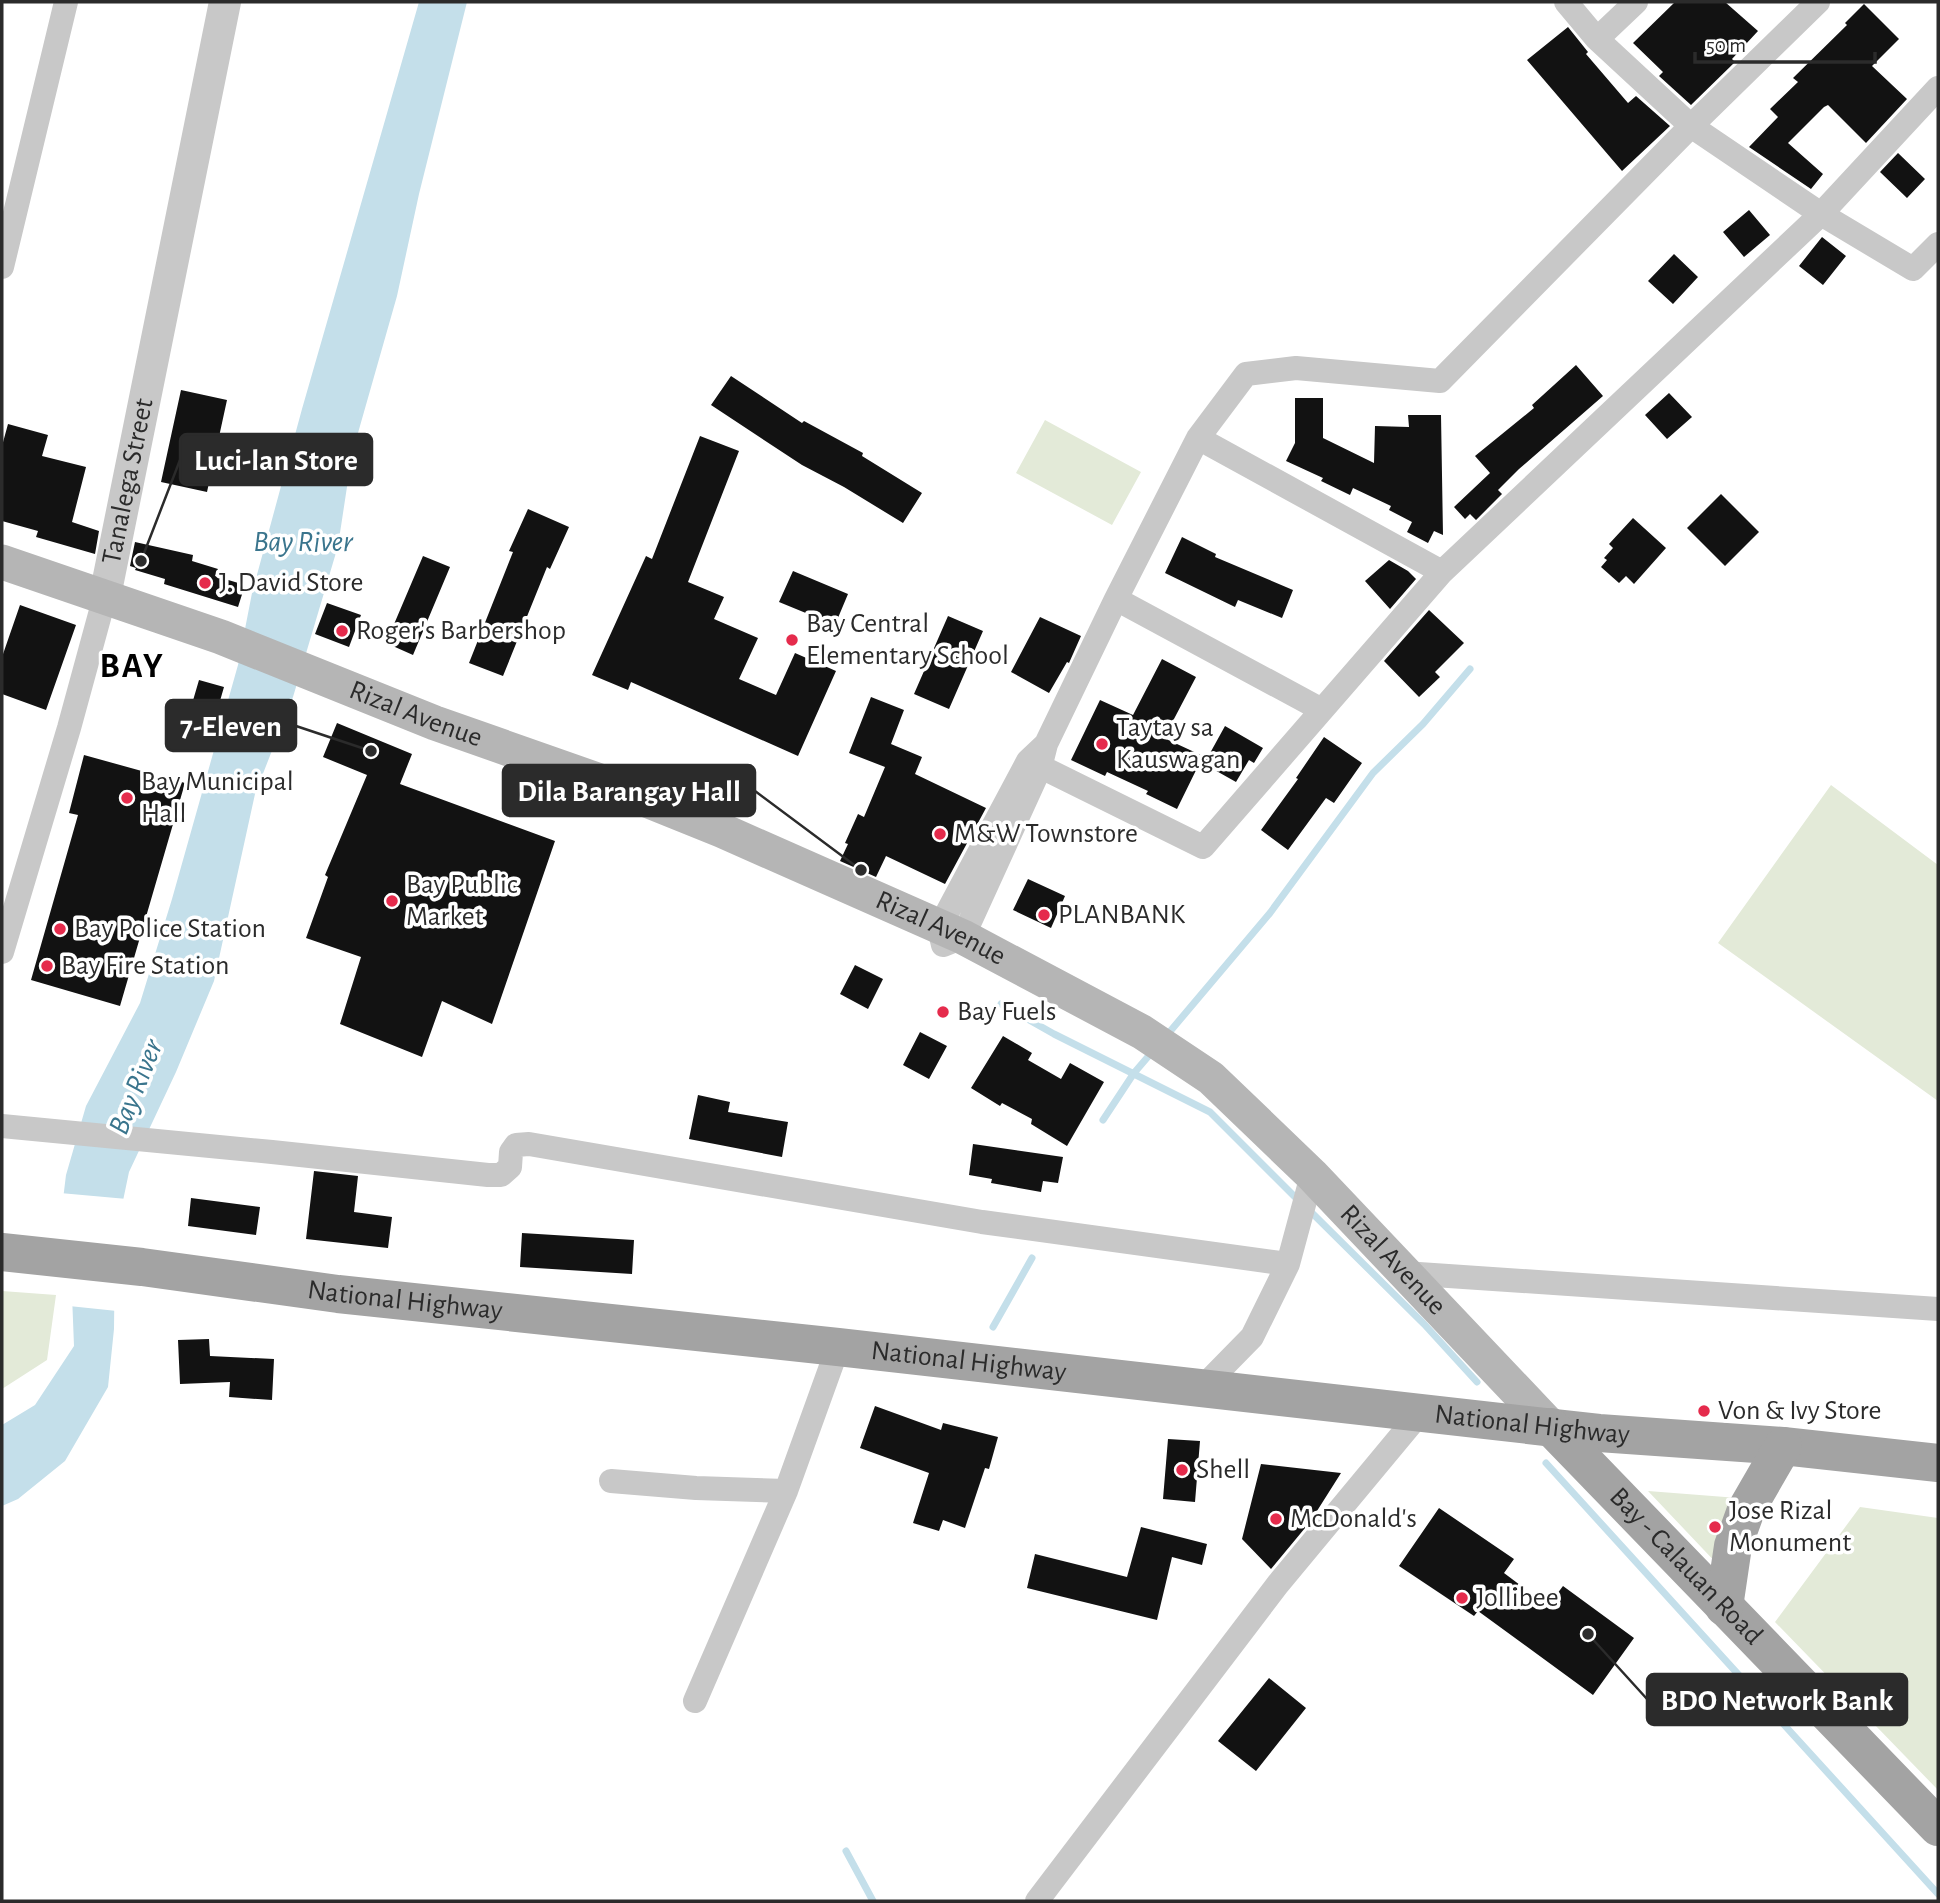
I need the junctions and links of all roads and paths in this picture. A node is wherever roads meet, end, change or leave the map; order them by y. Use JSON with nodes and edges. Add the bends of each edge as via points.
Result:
{"nodes":[{"id":1,"x":66,"y":2,"type":"edge"},
{"id":2,"x":225,"y":2,"type":"edge"},
{"id":3,"x":1566,"y":2,"type":"edge"},
{"id":4,"x":1636,"y":2,"type":"edge"},
{"id":5,"x":1818,"y":2,"type":"edge"},
{"id":6,"x":1597,"y":39,"type":"junction"},
{"id":7,"x":1938,"y":88,"type":"edge"},
{"id":8,"x":1690,"y":126,"type":"junction"},
{"id":9,"x":1821,"y":214,"type":"junction"},
{"id":10,"x":1938,"y":244,"type":"edge"},
{"id":11,"x":2,"y":267,"type":"edge"},
{"id":12,"x":1198,"y":438,"type":"junction"},
{"id":13,"x":2,"y":562,"type":"edge"},
{"id":14,"x":1442,"y":572,"type":"junction"},
{"id":15,"x":105,"y":596,"type":"junction"},
{"id":16,"x":1116,"y":599,"type":"junction"},
{"id":17,"x":1322,"y":710,"type":"junction"},
{"id":18,"x":1038,"y":758,"type":"junction"},
{"id":19,"x":951,"y":933,"type":"junction"},
{"id":20,"x":2,"y":952,"type":"edge"},
{"id":21,"x":2,"y":1126,"type":"edge"},
{"id":22,"x":1312,"y":1175,"type":"junction"},
{"id":23,"x":10,"y":1253,"type":"edge"},
{"id":24,"x":1288,"y":1264,"type":"junction"},
{"id":25,"x":1404,"y":1273,"type":"junction"},
{"id":26,"x":1938,"y":1309,"type":"edge"},
{"id":27,"x":838,"y":1347,"type":"junction"},
{"id":28,"x":1202,"y":1388,"type":"junction"},
{"id":29,"x":1420,"y":1413,"type":"junction"},
{"id":30,"x":1551,"y":1427,"type":"junction"},
{"id":31,"x":1783,"y":1446,"type":"junction"},
{"id":32,"x":1938,"y":1463,"type":"edge"},
{"id":33,"x":611,"y":1481,"type":"dead end"},
{"id":34,"x":786,"y":1491,"type":"junction"},
{"id":35,"x":1724,"y":1607,"type":"junction"},
{"id":36,"x":695,"y":1702,"type":"dead end"},
{"id":37,"x":1938,"y":1827,"type":"edge"},
{"id":38,"x":1037,"y":1901,"type":"edge"}],
"edges":[{"from":1,"to":11,"type":"street"},
{"from":2,"to":15,"type":"street","name":"Tanalega Street"},
{"from":3,"to":6,"type":"street"},
{"from":4,"to":6,"type":"street"},
{"from":5,"to":8,"type":"street"},
{"from":6,"to":8,"type":"street"},
{"from":7,"to":9,"type":"street"},
{"from":8,"to":9,"type":"street"},
{"from":8,"to":12,"type":"street","via":[[1440,381],[1296,368],[1246,374]]},
{"from":9,"to":10,"type":"street","via":[[1913,269]]},
{"from":9,"to":14,"type":"street"},
{"from":12,"to":14,"type":"street"},
{"from":12,"to":16,"type":"street"},
{"from":13,"to":15,"type":"main road","name":"Rizal Avenue"},
{"from":14,"to":17,"type":"street"},
{"from":15,"to":19,"type":"main road","name":"Rizal Avenue","via":[[608,784]]},
{"from":15,"to":20,"type":"street","name":"Tanalega Street"},
{"from":16,"to":17,"type":"street"},
{"from":16,"to":18,"type":"street"},
{"from":17,"to":18,"type":"street","via":[[1203,847]]},
{"from":18,"to":19,"type":"street"},
{"from":19,"to":22,"type":"main road","name":"Rizal Avenue","via":[[1142,1032],[1211,1078]]},
{"from":21,"to":24,"type":"street","via":[[488,1175],[501,1175],[510,1167],[516,1145],[529,1144],[982,1222]]},
{"from":22,"to":24,"type":"street"},
{"from":22,"to":25,"type":"main road","name":"Rizal Avenue"},
{"from":23,"to":27,"type":"main road","name":"National Highway","via":[[338,1294]]},
{"from":24,"to":28,"type":"street","via":[[1252,1337]]},
{"from":25,"to":26,"type":"street"},
{"from":25,"to":30,"type":"main road","name":"Rizal Avenue"},
{"from":27,"to":28,"type":"main road","name":"National Highway"},
{"from":27,"to":34,"type":"street"},
{"from":28,"to":29,"type":"main road","name":"National Highway"},
{"from":29,"to":30,"type":"main road","name":"National Highway"},
{"from":29,"to":38,"type":"street","via":[[1278,1584]]},
{"from":30,"to":31,"type":"main road","name":"National Highway"},
{"from":30,"to":35,"type":"main road","name":"Bay - Calauan Road"},
{"from":31,"to":32,"type":"main road","name":"National Highway"},
{"from":31,"to":35,"type":"main road","via":[[1746,1510],[1733,1546]]},
{"from":33,"to":34,"type":"street"},
{"from":34,"to":36,"type":"street"},
{"from":35,"to":37,"type":"main road","name":"Bay - Calauan Road"}]}
